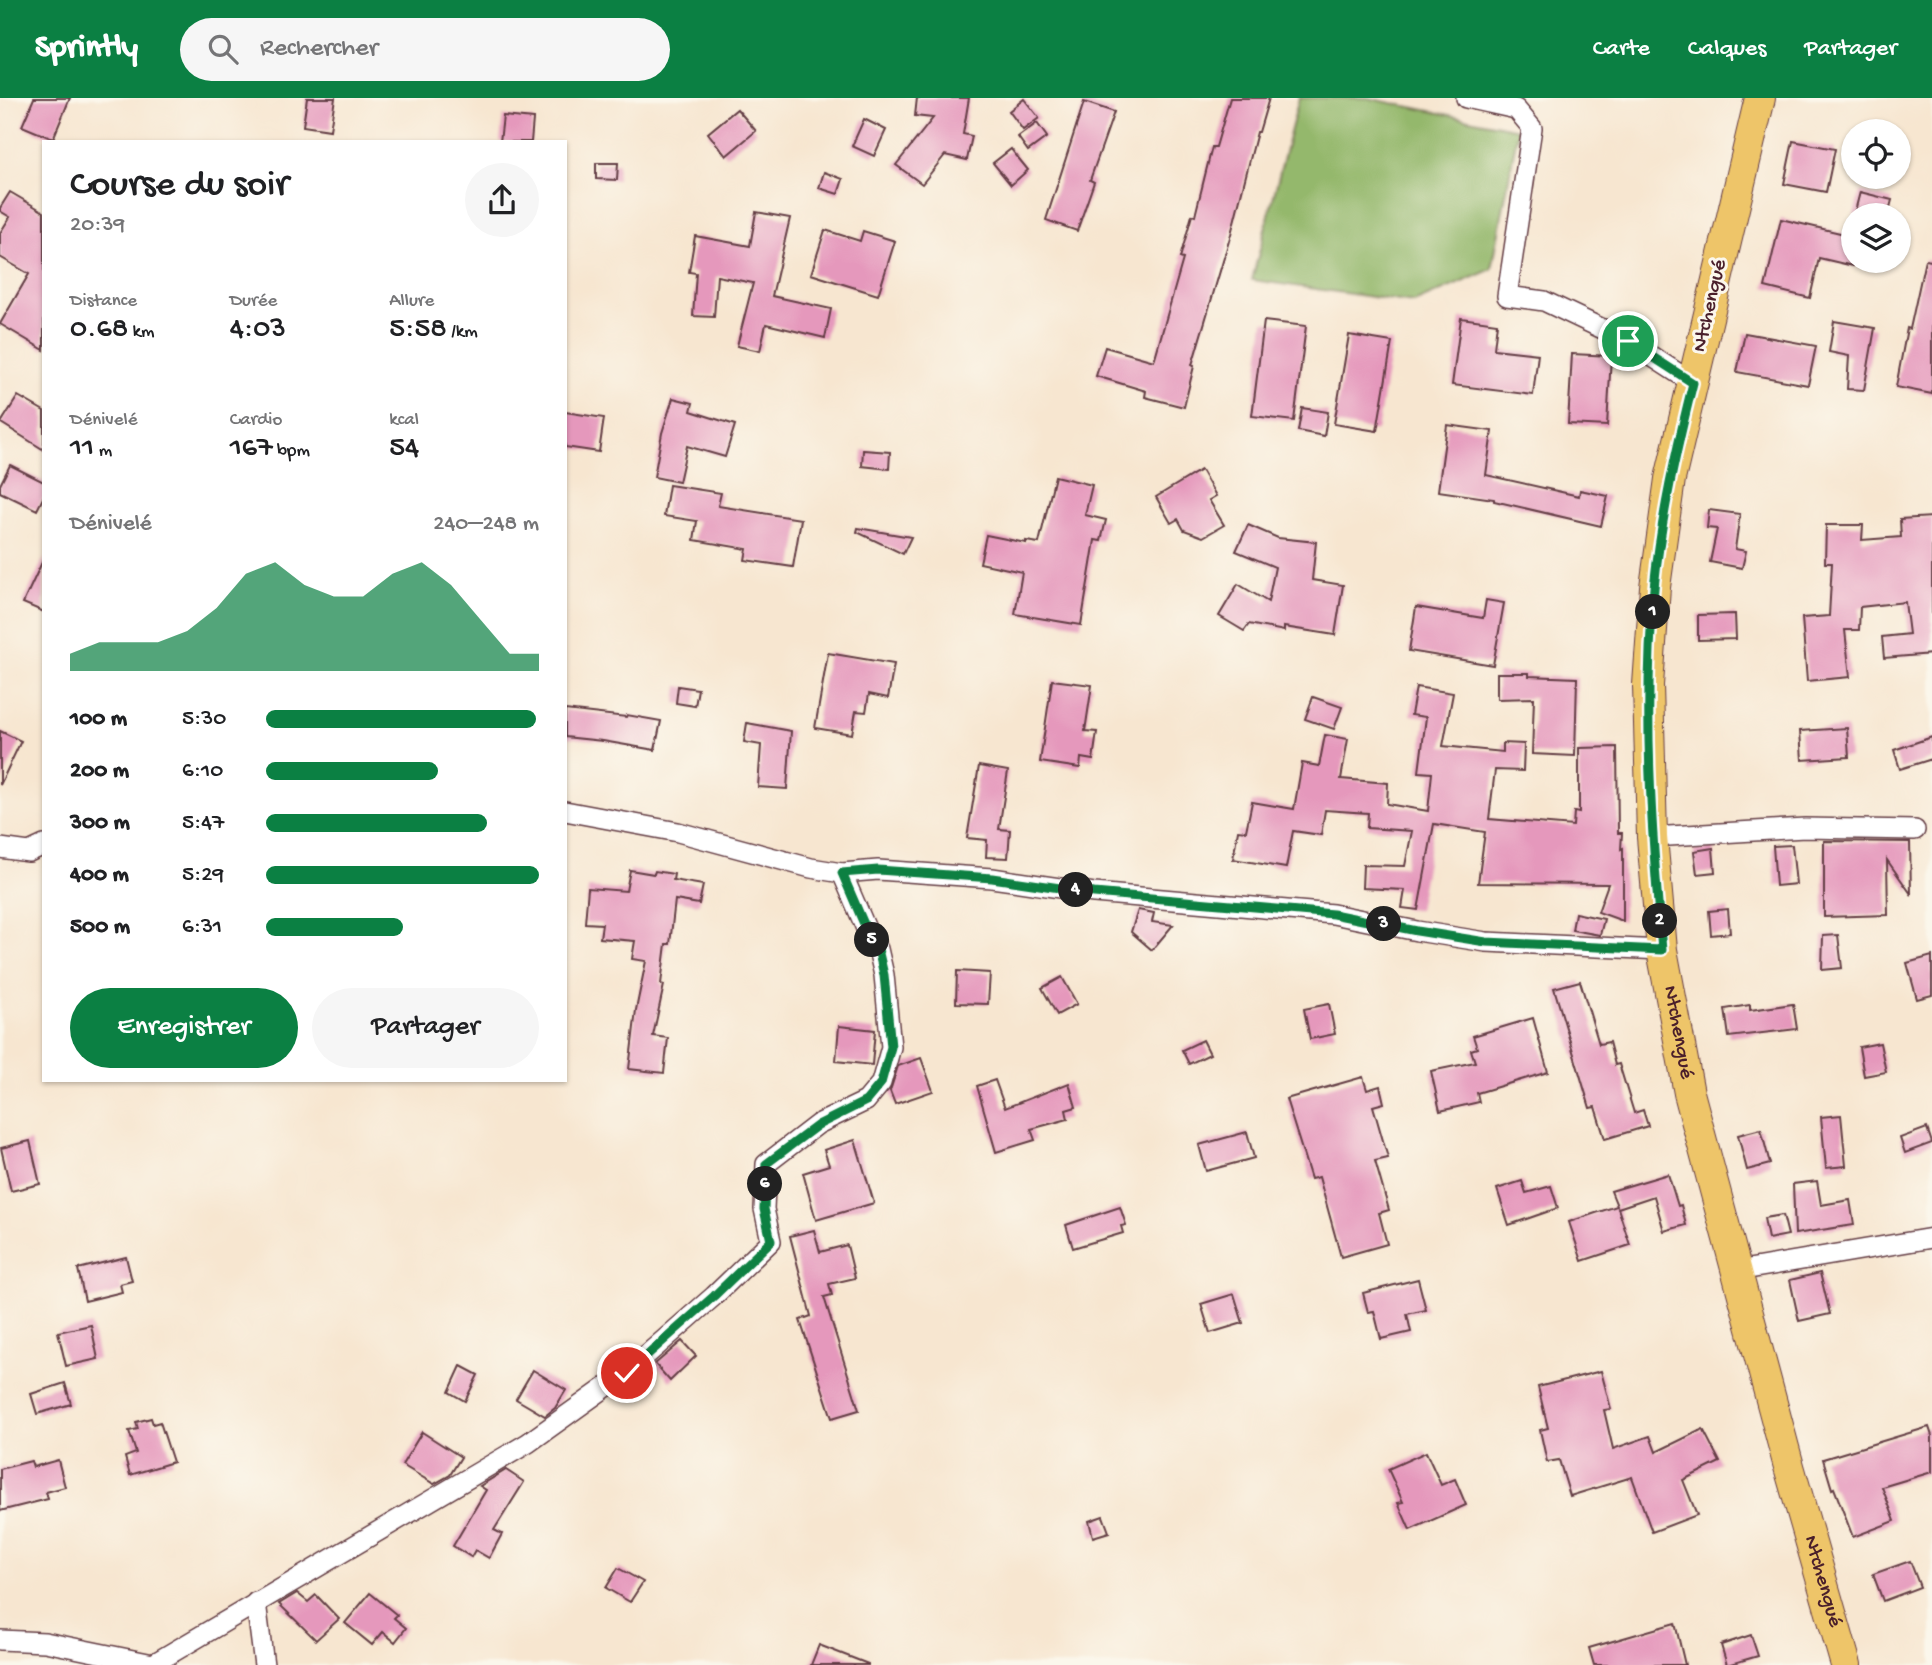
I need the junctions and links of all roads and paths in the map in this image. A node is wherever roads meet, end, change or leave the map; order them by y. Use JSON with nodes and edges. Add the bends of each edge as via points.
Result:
{"nodes":[{"id":1,"x":1466,"y":98,"type":"edge"},
{"id":2,"x":1760,"y":98,"type":"edge"},
{"id":3,"x":1693,"y":383,"type":"junction"},
{"id":4,"x":567,"y":811,"type":"edge"},
{"id":5,"x":1916,"y":830,"type":"dead end"},
{"id":6,"x":1652,"y":837,"type":"junction"},
{"id":7,"x":42,"y":846,"type":"edge"},
{"id":8,"x":0,"y":848,"type":"edge"},
{"id":9,"x":842,"y":873,"type":"junction"},
{"id":10,"x":1662,"y":950,"type":"junction"},
{"id":11,"x":1932,"y":1238,"type":"edge"},
{"id":12,"x":1737,"y":1271,"type":"junction"},
{"id":13,"x":256,"y":1602,"type":"junction"},
{"id":14,"x":0,"y":1640,"type":"edge"},
{"id":15,"x":264,"y":1665,"type":"edge"},
{"id":16,"x":1846,"y":1665,"type":"edge"}],
"edges":[{"from":1,"to":3,"type":"street","via":[[1516,109],[1532,128],[1507,296],[1544,301],[1628,341]]},
{"from":2,"to":3,"type":"main road","name":"Ntchengué"},
{"from":3,"to":6,"type":"main road","name":"Ntchengué","via":[[1670,479],[1654,587],[1648,685]]},
{"from":4,"to":9,"type":"street","via":[[678,832]]},
{"from":5,"to":6,"type":"street","via":[[1805,828]]},
{"from":6,"to":10,"type":"main road","name":"Ntchengué"},
{"from":7,"to":8,"type":"street","via":[[29,852]]},
{"from":9,"to":10,"type":"street","via":[[878,870],[992,878],[1094,893],[1333,914],[1486,942]]},
{"from":9,"to":13,"type":"street","via":[[878,949],[891,1047],[881,1083],[866,1101],[818,1125],[766,1164],[764,1209],[771,1241],[627,1373],[527,1443]]},
{"from":10,"to":12,"type":"main road","name":"Ntchengué","via":[[1689,1093]]},
{"from":11,"to":12,"type":"street"},
{"from":12,"to":16,"type":"main road","name":"Ntchengué"},
{"from":13,"to":14,"type":"street","via":[[153,1664],[45,1642]]},
{"from":13,"to":15,"type":"street"}]}
